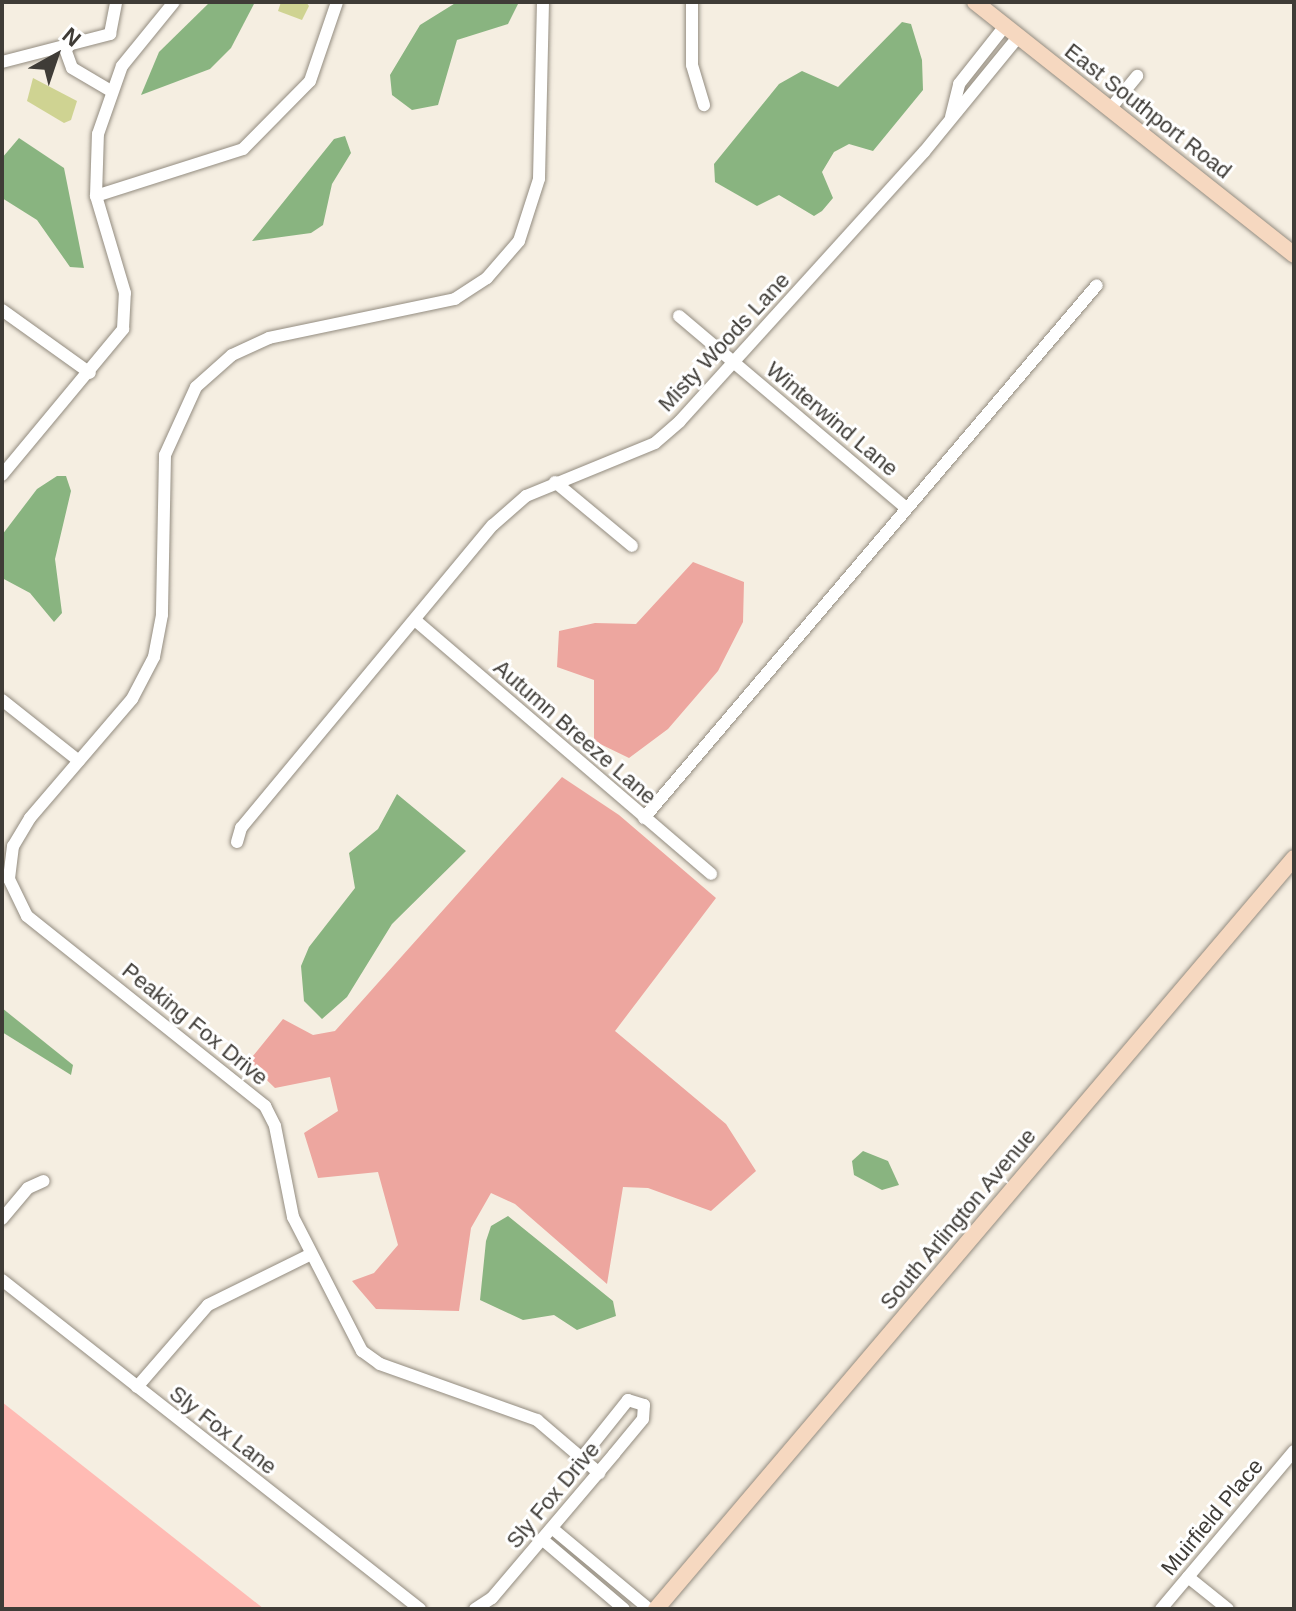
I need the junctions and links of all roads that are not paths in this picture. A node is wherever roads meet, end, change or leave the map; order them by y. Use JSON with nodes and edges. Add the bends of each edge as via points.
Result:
{"nodes":[{"id":1,"x":116,"y":2,"type":"edge"},
{"id":2,"x":174,"y":2,"type":"edge"},
{"id":3,"x":337,"y":2,"type":"edge"},
{"id":4,"x":543,"y":2,"type":"edge"},
{"id":5,"x":692,"y":2,"type":"edge"},
{"id":6,"x":975,"y":2,"type":"edge"},
{"id":7,"x":1005,"y":26,"type":"junction"},
{"id":8,"x":110,"y":34,"type":"junction"},
{"id":9,"x":1019,"y":36,"type":"junction"},
{"id":10,"x":64,"y":46,"type":"junction"},
{"id":11,"x":132,"y":49,"type":"junction"},
{"id":12,"x":2,"y":62,"type":"edge"},
{"id":13,"x":1137,"y":76,"type":"dead end"},
{"id":14,"x":111,"y":91,"type":"junction"},
{"id":15,"x":704,"y":105,"type":"dead end"},
{"id":16,"x":1110,"y":109,"type":"junction"},
{"id":17,"x":950,"y":120,"type":"junction"},
{"id":18,"x":96,"y":196,"type":"junction"},
{"id":19,"x":1294,"y":255,"type":"edge"},
{"id":20,"x":1097,"y":285,"type":"dead end"},
{"id":21,"x":2,"y":310,"type":"edge"},
{"id":22,"x":679,"y":316,"type":"dead end"},
{"id":23,"x":731,"y":361,"type":"junction"},
{"id":24,"x":90,"y":373,"type":"junction"},
{"id":25,"x":2,"y":475,"type":"edge"},
{"id":26,"x":555,"y":482,"type":"junction"},
{"id":27,"x":906,"y":508,"type":"junction"},
{"id":28,"x":632,"y":546,"type":"dead end"},
{"id":29,"x":415,"y":620,"type":"junction"},
{"id":30,"x":2,"y":700,"type":"edge"},
{"id":31,"x":79,"y":761,"type":"junction"},
{"id":32,"x":644,"y":818,"type":"junction"},
{"id":33,"x":237,"y":842,"type":"dead end"},
{"id":34,"x":1294,"y":858,"type":"edge"},
{"id":35,"x":711,"y":874,"type":"dead end"},
{"id":36,"x":44,"y":1181,"type":"dead end"},
{"id":37,"x":2,"y":1219,"type":"edge"},
{"id":38,"x":311,"y":1254,"type":"junction"},
{"id":39,"x":2,"y":1280,"type":"edge"},
{"id":40,"x":137,"y":1387,"type":"junction"},
{"id":41,"x":584,"y":1455,"type":"junction"},
{"id":42,"x":1292,"y":1458,"type":"edge"},
{"id":43,"x":599,"y":1473,"type":"junction"},
{"id":44,"x":553,"y":1529,"type":"junction"},
{"id":45,"x":543,"y":1540,"type":"junction"},
{"id":46,"x":1188,"y":1577,"type":"junction"},
{"id":47,"x":420,"y":1609,"type":"edge"},
{"id":48,"x":475,"y":1609,"type":"edge"},
{"id":49,"x":624,"y":1609,"type":"edge"},
{"id":50,"x":649,"y":1609,"type":"edge"},
{"id":51,"x":656,"y":1609,"type":"edge"},
{"id":52,"x":1161,"y":1609,"type":"edge"},
{"id":53,"x":1228,"y":1609,"type":"edge"}],
"edges":[{"from":1,"to":8,"type":"street"},
{"from":2,"to":11,"type":"street"},
{"from":3,"to":18,"type":"street","via":[[308,84],[243,149]]},
{"from":4,"to":31,"type":"street","name":"Peaking Fox Drive","via":[[538,187],[517,245],[484,281],[441,305],[269,338],[232,355],[201,382],[177,418],[165,455],[156,651],[135,694]]},
{"from":5,"to":15,"type":"street","via":[[692,65]]},
{"from":6,"to":7,"type":"street","name":"East Southport Road"},
{"from":7,"to":9,"type":"street","name":"East Southport Road"},
{"from":7,"to":17,"type":"street","via":[[959,84]]},
{"from":8,"to":10,"type":"street"},
{"from":8,"to":11,"type":"street"},
{"from":9,"to":16,"type":"street","name":"East Southport Road"},
{"from":9,"to":17,"type":"street","name":"Misty Woods Lane"},
{"from":10,"to":12,"type":"street"},
{"from":10,"to":14,"type":"street","via":[[72,68]]},
{"from":11,"to":14,"type":"street"},
{"from":13,"to":16,"type":"street"},
{"from":14,"to":18,"type":"street","via":[[98,139]]},
{"from":16,"to":19,"type":"street","name":"East Southport Road"},
{"from":17,"to":23,"type":"street","name":"Misty Woods Lane"},
{"from":18,"to":24,"type":"street","via":[[127,306],[120,336]]},
{"from":20,"to":27,"type":"street"},
{"from":21,"to":24,"type":"street"},
{"from":22,"to":23,"type":"street","name":"Winterwind Lane"},
{"from":23,"to":26,"type":"street","name":"Misty Woods Lane","via":[[655,443]]},
{"from":23,"to":27,"type":"street","name":"Winterwind Lane"},
{"from":24,"to":25,"type":"street"},
{"from":26,"to":28,"type":"street"},
{"from":26,"to":29,"type":"street","name":"Misty Woods Lane","via":[[493,525]]},
{"from":27,"to":32,"type":"street"},
{"from":29,"to":32,"type":"street","name":"Autumn Breeze Lane"},
{"from":29,"to":33,"type":"street","name":"Misty Woods Lane","via":[[241,828]]},
{"from":30,"to":31,"type":"street"},
{"from":31,"to":38,"type":"street","name":"Peaking Fox Drive","via":[[30,818],[9,865],[17,904],[265,1106],[275,1126],[293,1217]]},
{"from":32,"to":35,"type":"street","name":"Autumn Breeze Lane"},
{"from":34,"to":51,"type":"street","name":"South Arlington Avenue"},
{"from":36,"to":37,"type":"street","via":[[28,1188]]},
{"from":38,"to":40,"type":"street","via":[[208,1305]]},
{"from":38,"to":41,"type":"street","name":"Peaking Fox Drive","via":[[356,1341],[380,1364],[537,1420]]},
{"from":39,"to":40,"type":"street","name":"Sly Fox Lane"},
{"from":40,"to":47,"type":"street","name":"Sly Fox Lane"},
{"from":41,"to":43,"type":"street","name":"Peaking Fox Drive"},
{"from":41,"to":43,"type":"street","name":"Sly Fox Drive","via":[[628,1400],[639,1401],[647,1411],[643,1419]]},
{"from":42,"to":46,"type":"street","name":"Muirfield Place"},
{"from":43,"to":44,"type":"street","name":"Sly Fox Drive"},
{"from":44,"to":45,"type":"street","name":"Sly Fox Drive"},
{"from":44,"to":50,"type":"street"},
{"from":45,"to":48,"type":"street","name":"Sly Fox Drive"},
{"from":45,"to":49,"type":"street"},
{"from":46,"to":52,"type":"street","name":"Muirfield Place"},
{"from":46,"to":53,"type":"street"}]}
